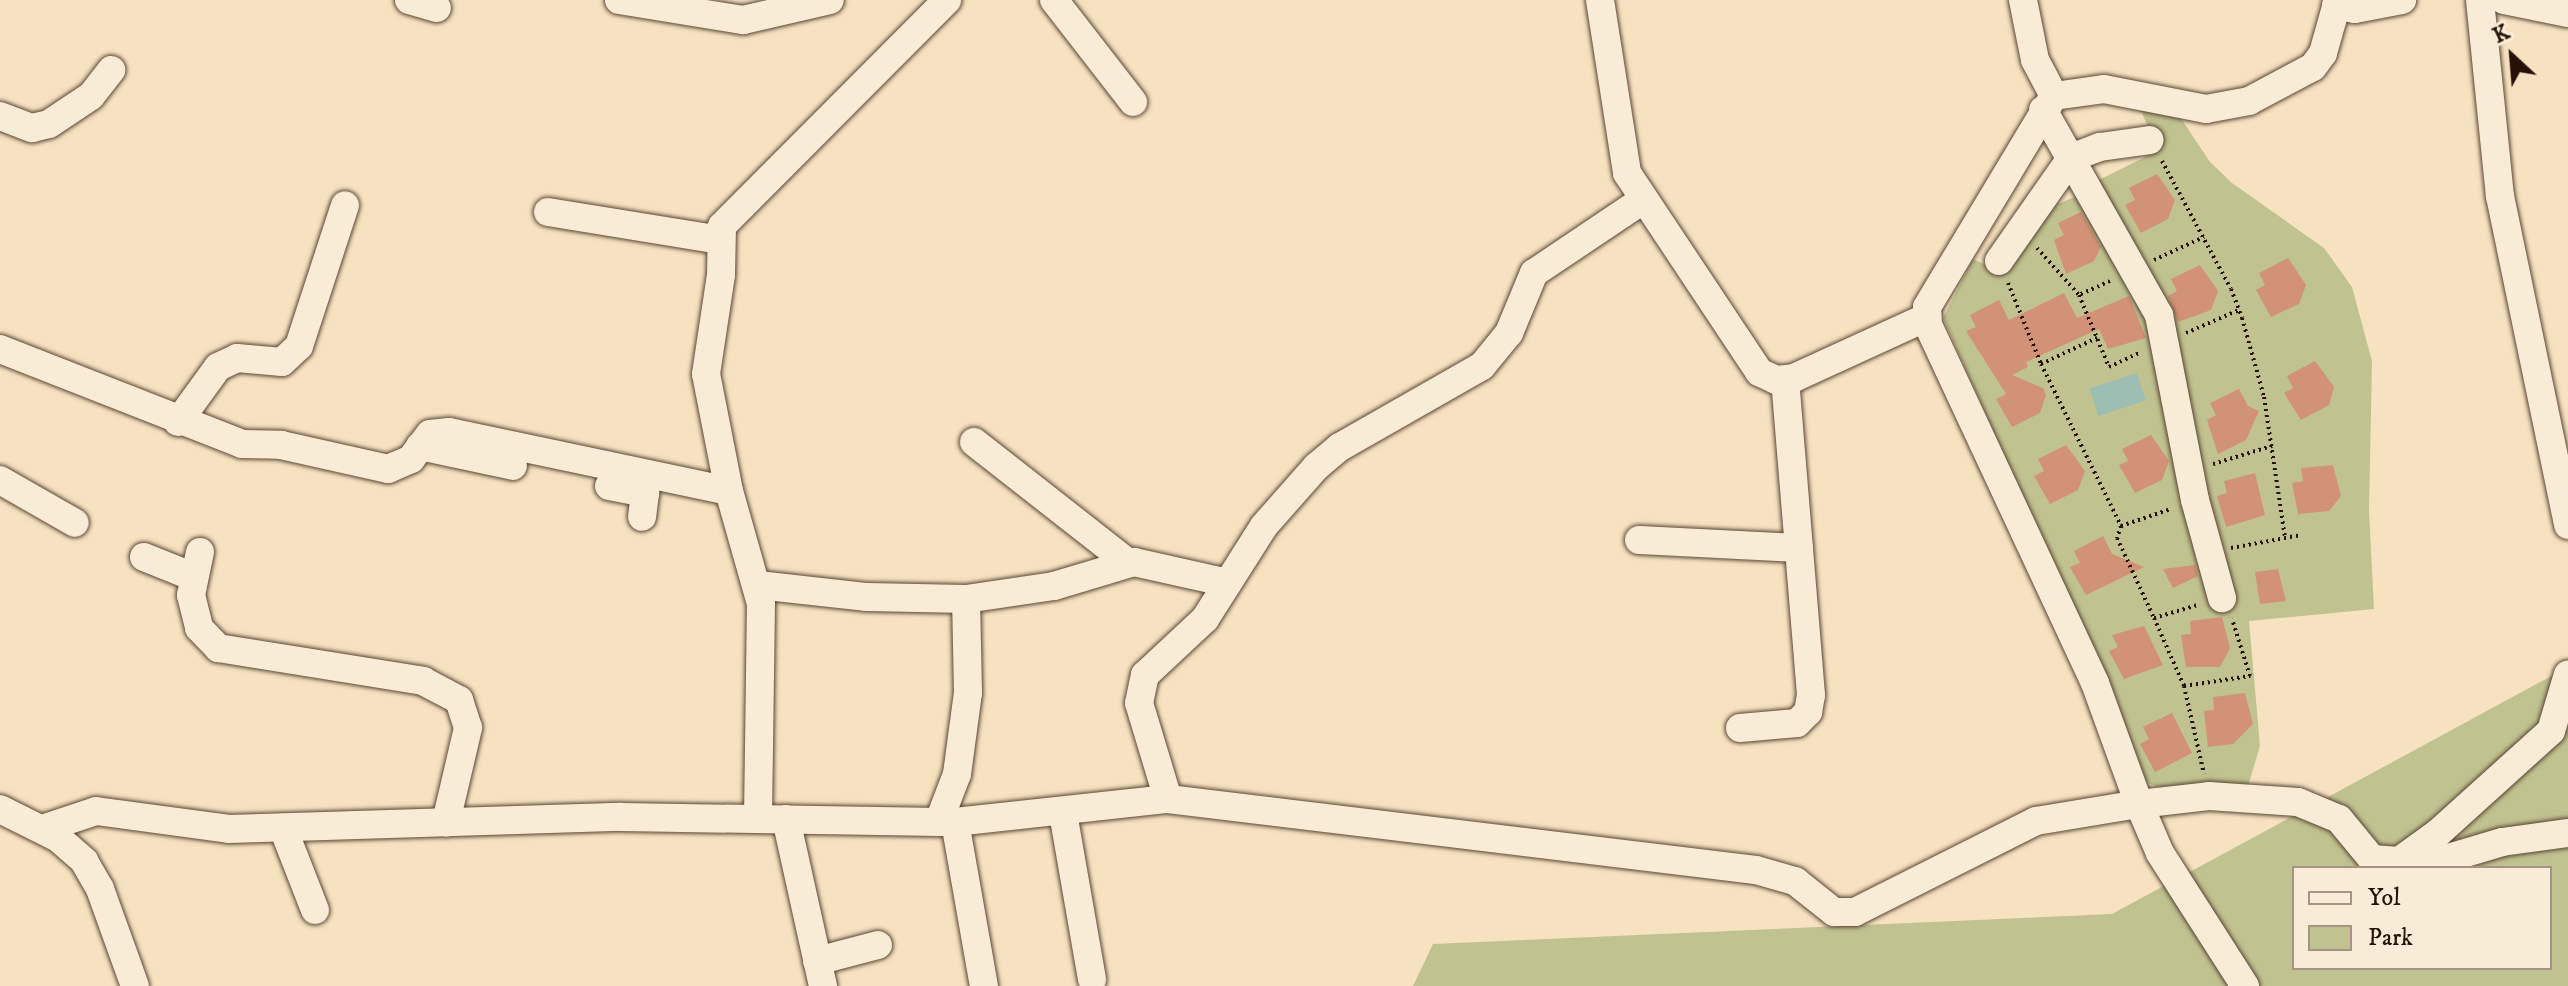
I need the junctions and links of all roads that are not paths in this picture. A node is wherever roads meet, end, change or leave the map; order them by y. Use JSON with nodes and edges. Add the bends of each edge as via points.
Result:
{"nodes":[{"id":1,"x":409,"y":0,"type":"edge"},
{"id":2,"x":619,"y":0,"type":"edge"},
{"id":3,"x":830,"y":0,"type":"edge"},
{"id":4,"x":947,"y":0,"type":"edge"},
{"id":5,"x":1054,"y":0,"type":"edge"},
{"id":6,"x":1600,"y":0,"type":"edge"},
{"id":7,"x":2023,"y":0,"type":"edge"},
{"id":8,"x":2402,"y":0,"type":"edge"},
{"id":9,"x":2480,"y":0,"type":"edge"},
{"id":10,"x":2504,"y":0,"type":"edge"},
{"id":11,"x":2337,"y":3,"type":"edge"},
{"id":12,"x":437,"y":8,"type":"dead end"},
{"id":13,"x":2568,"y":13,"type":"edge"},
{"id":14,"x":111,"y":70,"type":"dead end"},
{"id":15,"x":1133,"y":102,"type":"dead end"},
{"id":16,"x":2048,"y":103,"type":"junction"},
{"id":17,"x":0,"y":116,"type":"edge"},
{"id":18,"x":2150,"y":140,"type":"road end"},
{"id":19,"x":2071,"y":158,"type":"junction"},
{"id":20,"x":1641,"y":201,"type":"junction"},
{"id":21,"x":345,"y":205,"type":"dead end"},
{"id":22,"x":548,"y":212,"type":"dead end"},
{"id":23,"x":720,"y":240,"type":"junction"},
{"id":24,"x":1999,"y":261,"type":"road end"},
{"id":25,"x":1927,"y":317,"type":"junction"},
{"id":26,"x":0,"y":349,"type":"edge"},
{"id":27,"x":1785,"y":380,"type":"junction"},
{"id":28,"x":178,"y":422,"type":"junction"},
{"id":29,"x":974,"y":442,"type":"dead end"},
{"id":30,"x":420,"y":446,"type":"junction"},
{"id":31,"x":0,"y":480,"type":"edge"},
{"id":32,"x":729,"y":491,"type":"junction"},
{"id":33,"x":642,"y":517,"type":"dead end"},
{"id":34,"x":75,"y":523,"type":"dead end"},
{"id":35,"x":2568,"y":525,"type":"edge"},
{"id":36,"x":1639,"y":540,"type":"dead end"},
{"id":37,"x":1799,"y":548,"type":"junction"},
{"id":38,"x":144,"y":557,"type":"dead end"},
{"id":39,"x":1127,"y":562,"type":"junction"},
{"id":40,"x":1228,"y":583,"type":"junction"},
{"id":41,"x":758,"y":585,"type":"junction"},
{"id":42,"x":2222,"y":598,"type":"road end"},
{"id":43,"x":966,"y":599,"type":"junction"},
{"id":44,"x":2568,"y":674,"type":"edge"},
{"id":45,"x":1740,"y":728,"type":"dead end"},
{"id":46,"x":1168,"y":799,"type":"junction"},
{"id":47,"x":2139,"y":804,"type":"junction"},
{"id":48,"x":0,"y":809,"type":"edge"},
{"id":49,"x":1063,"y":813,"type":"junction"},
{"id":50,"x":772,"y":818,"type":"junction"},
{"id":51,"x":446,"y":822,"type":"junction"},
{"id":52,"x":947,"y":822,"type":"junction"},
{"id":53,"x":283,"y":828,"type":"junction"},
{"id":54,"x":42,"y":829,"type":"junction"},
{"id":55,"x":2568,"y":833,"type":"edge"},
{"id":56,"x":2393,"y":866,"type":"edge"},
{"id":57,"x":2422,"y":866,"type":"edge"},
{"id":58,"x":315,"y":910,"type":"dead end"},
{"id":59,"x":878,"y":945,"type":"dead end"},
{"id":60,"x":820,"y":973,"type":"edge"},
{"id":61,"x":1092,"y":980,"type":"dead end"},
{"id":62,"x":135,"y":986,"type":"edge"},
{"id":63,"x":984,"y":986,"type":"edge"},
{"id":64,"x":2245,"y":986,"type":"edge"}],
"edges":[{"from":1,"to":12,"type":"street"},
{"from":2,"to":3,"type":"street","via":[[743,20]]},
{"from":4,"to":23,"type":"street","via":[[730,214]]},
{"from":5,"to":15,"type":"street"},
{"from":6,"to":20,"type":"street","via":[[1625,163]]},
{"from":7,"to":16,"type":"street"},
{"from":8,"to":11,"type":"street","via":[[2355,9]]},
{"from":9,"to":35,"type":"street","via":[[2500,196]]},
{"from":10,"to":13,"type":"street"},
{"from":11,"to":16,"type":"street","via":[[2323,53],[2313,67],[2249,101],[2206,109],[2104,89]]},
{"from":14,"to":17,"type":"street","via":[[91,96],[49,124],[32,128]]},
{"from":16,"to":19,"type":"street"},
{"from":16,"to":25,"type":"street","via":[[1931,300]]},
{"from":18,"to":19,"type":"street","via":[[2100,147]]},
{"from":19,"to":24,"type":"street"},
{"from":19,"to":42,"type":"street","via":[[2167,341],[2195,500]]},
{"from":20,"to":27,"type":"street","via":[[1696,273],[1755,368],[1769,378]]},
{"from":20,"to":40,"type":"street","via":[[1534,273],[1509,333],[1482,366],[1327,456],[1264,526]]},
{"from":21,"to":28,"type":"street","via":[[299,346],[282,362],[237,358],[218,367]]},
{"from":22,"to":23,"type":"street"},
{"from":23,"to":32,"type":"street","via":[[721,275],[706,374]]},
{"from":25,"to":27,"type":"street"},
{"from":25,"to":47,"type":"street","via":[[2099,694]]},
{"from":26,"to":28,"type":"street"},
{"from":27,"to":37,"type":"street"},
{"from":28,"to":30,"type":"street","via":[[229,441],[281,445],[388,469],[411,459]]},
{"from":29,"to":39,"type":"street"},
{"from":30,"to":32,"type":"street","via":[[430,434],[449,432]]},
{"from":30,"to":33,"type":"street","via":[[645,493]]},
{"from":31,"to":34,"type":"street"},
{"from":32,"to":41,"type":"street"},
{"from":36,"to":37,"type":"street"},
{"from":37,"to":45,"type":"street","via":[[1808,712],[1797,723]]},
{"from":38,"to":51,"type":"street","via":[[195,564],[199,628],[218,648],[423,681],[459,700],[468,728]]},
{"from":39,"to":40,"type":"street"},
{"from":39,"to":43,"type":"street","via":[[1054,586]]},
{"from":40,"to":46,"type":"street","via":[[1205,619],[1140,684],[1141,714]]},
{"from":41,"to":43,"type":"street","via":[[867,597]]},
{"from":41,"to":50,"type":"street"},
{"from":43,"to":52,"type":"street","via":[[969,671]]},
{"from":44,"to":56,"type":"street","via":[[2551,731]]},
{"from":46,"to":47,"type":"street","via":[[1756,870],[1795,881],[1845,915],[2036,821]]},
{"from":46,"to":49,"type":"street"},
{"from":47,"to":56,"type":"street","via":[[2209,796],[2274,799],[2323,809],[2339,819],[2358,848]]},
{"from":47,"to":64,"type":"street","via":[[2166,863]]},
{"from":48,"to":54,"type":"street"},
{"from":49,"to":52,"type":"street"},
{"from":49,"to":61,"type":"street"},
{"from":50,"to":51,"type":"street"},
{"from":50,"to":52,"type":"street"},
{"from":50,"to":60,"type":"street"},
{"from":51,"to":53,"type":"street"},
{"from":52,"to":63,"type":"street"},
{"from":53,"to":54,"type":"street","via":[[229,829],[96,811]]},
{"from":53,"to":58,"type":"street"},
{"from":54,"to":62,"type":"street","via":[[92,872]]},
{"from":55,"to":57,"type":"street","via":[[2502,842]]},
{"from":59,"to":60,"type":"street"}]}
